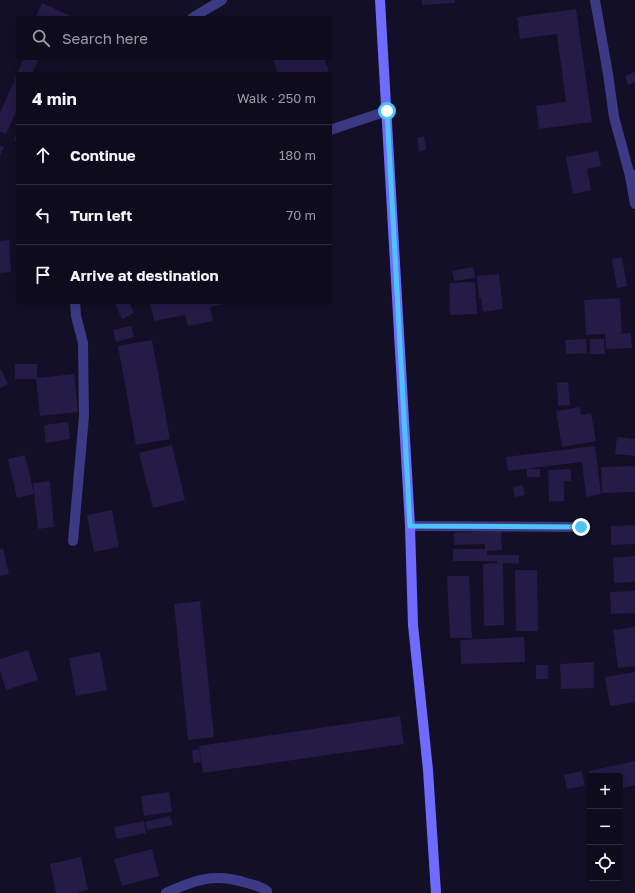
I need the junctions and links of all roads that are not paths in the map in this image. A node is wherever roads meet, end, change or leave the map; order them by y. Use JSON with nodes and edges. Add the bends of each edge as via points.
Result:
{"nodes":[{"id":1,"x":222,"y":0,"type":"edge"},
{"id":2,"x":380,"y":0,"type":"edge"},
{"id":3,"x":595,"y":0,"type":"edge"},
{"id":4,"x":195,"y":16,"type":"edge"},
{"id":5,"x":387,"y":111,"type":"junction"},
{"id":6,"x":332,"y":129,"type":"edge"},
{"id":7,"x":632,"y":176,"type":"edge"},
{"id":8,"x":635,"y":204,"type":"edge"},
{"id":9,"x":75,"y":304,"type":"edge"},
{"id":10,"x":410,"y":526,"type":"junction"},
{"id":11,"x":581,"y":527,"type":"dead end"},
{"id":12,"x":73,"y":541,"type":"dead end"},
{"id":13,"x":166,"y":893,"type":"edge"},
{"id":14,"x":267,"y":893,"type":"edge"},
{"id":15,"x":436,"y":893,"type":"edge"}],
"edges":[{"from":1,"to":4,"type":"street"},
{"from":2,"to":5,"type":"main road"},
{"from":3,"to":7,"type":"street","via":[[614,117]]},
{"from":5,"to":6,"type":"street"},
{"from":5,"to":10,"type":"main road"},
{"from":7,"to":8,"type":"street"},
{"from":9,"to":12,"type":"street","via":[[83,343],[84,416]]},
{"from":10,"to":11,"type":"street"},
{"from":10,"to":15,"type":"main road","via":[[413,625],[428,770]]},
{"from":13,"to":14,"type":"street","via":[[208,878],[221,877],[262,888]]}]}
